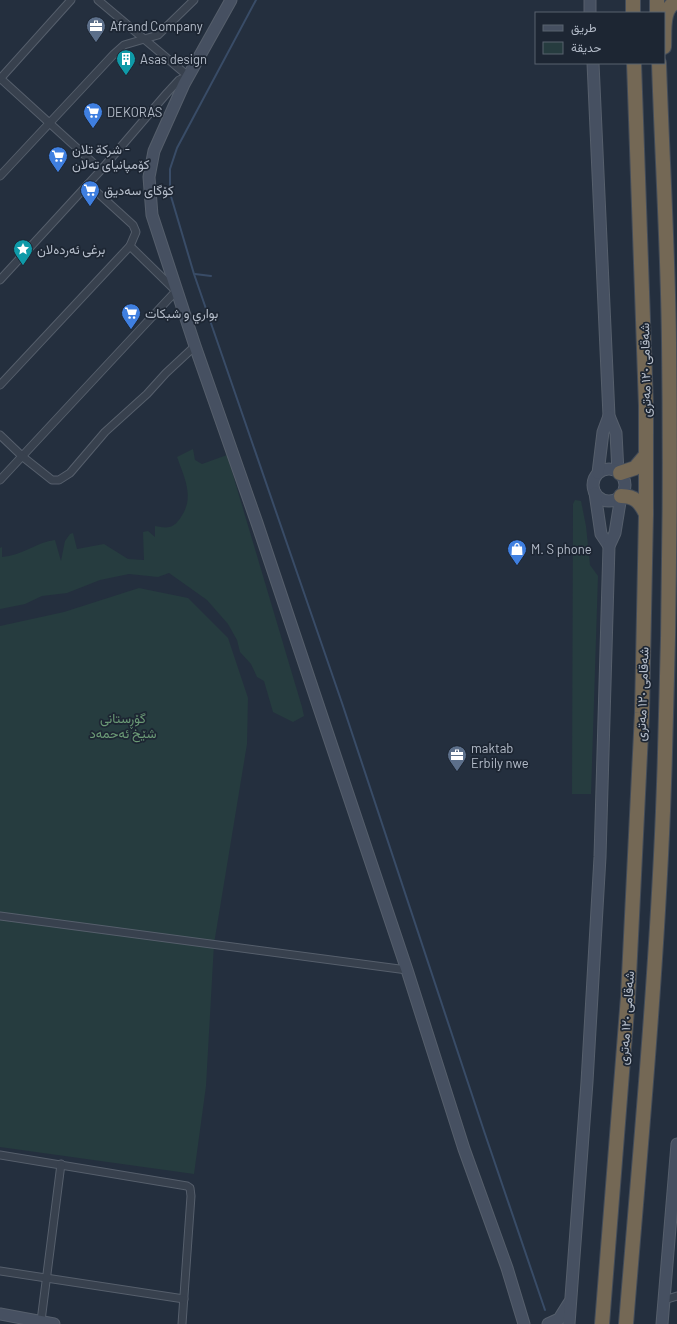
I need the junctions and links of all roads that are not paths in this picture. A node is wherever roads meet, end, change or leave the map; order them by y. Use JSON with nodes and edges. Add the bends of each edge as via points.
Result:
{"nodes":[{"id":1,"x":71,"y":0,"type":"edge"},
{"id":2,"x":98,"y":0,"type":"edge"},
{"id":3,"x":194,"y":0,"type":"edge"},
{"id":4,"x":231,"y":0,"type":"edge"},
{"id":5,"x":590,"y":0,"type":"edge"},
{"id":6,"x":633,"y":0,"type":"edge"},
{"id":7,"x":657,"y":0,"type":"edge"},
{"id":8,"x":672,"y":2,"type":"edge"},
{"id":9,"x":590,"y":12,"type":"edge"},
{"id":10,"x":633,"y":12,"type":"edge"},
{"id":11,"x":657,"y":12,"type":"edge"},
{"id":12,"x":665,"y":31,"type":"edge"},
{"id":13,"x":143,"y":38,"type":"junction"},
{"id":14,"x":593,"y":64,"type":"edge"},
{"id":15,"x":634,"y":64,"type":"edge"},
{"id":16,"x":659,"y":64,"type":"edge"},
{"id":17,"x":662,"y":64,"type":"edge"},
{"id":18,"x":188,"y":76,"type":"junction"},
{"id":19,"x":0,"y":78,"type":"edge"},
{"id":20,"x":660,"y":92,"type":"junction"},
{"id":21,"x":49,"y":123,"type":"junction"},
{"id":22,"x":101,"y":170,"type":"junction"},
{"id":23,"x":0,"y":176,"type":"edge"},
{"id":24,"x":88,"y":184,"type":"junction"},
{"id":25,"x":130,"y":246,"type":"junction"},
{"id":26,"x":0,"y":280,"type":"edge"},
{"id":27,"x":176,"y":291,"type":"junction"},
{"id":28,"x":195,"y":346,"type":"junction"},
{"id":29,"x":0,"y":385,"type":"edge"},
{"id":30,"x":609,"y":416,"type":"junction"},
{"id":31,"x":0,"y":435,"type":"edge"},
{"id":32,"x":646,"y":455,"type":"junction"},
{"id":33,"x":23,"y":457,"type":"junction"},
{"id":34,"x":619,"y":472,"type":"junction"},
{"id":35,"x":598,"y":473,"type":"junction"},
{"id":36,"x":0,"y":480,"type":"edge"},
{"id":37,"x":595,"y":493,"type":"junction"},
{"id":38,"x":621,"y":496,"type":"junction"},
{"id":39,"x":646,"y":514,"type":"junction"},
{"id":40,"x":609,"y":546,"type":"junction"},
{"id":41,"x":0,"y":916,"type":"edge"},
{"id":42,"x":407,"y":970,"type":"junction"},
{"id":43,"x":677,"y":1144,"type":"edge"},
{"id":44,"x":0,"y":1155,"type":"edge"},
{"id":45,"x":61,"y":1164,"type":"junction"},
{"id":46,"x":0,"y":1272,"type":"edge"},
{"id":47,"x":46,"y":1279,"type":"junction"},
{"id":48,"x":677,"y":1296,"type":"edge"},
{"id":49,"x":184,"y":1299,"type":"junction"},
{"id":50,"x":571,"y":1299,"type":"junction"},
{"id":51,"x":664,"y":1300,"type":"junction"},
{"id":52,"x":0,"y":1314,"type":"edge"},
{"id":53,"x":41,"y":1322,"type":"junction"},
{"id":54,"x":54,"y":1324,"type":"edge"},
{"id":55,"x":182,"y":1324,"type":"edge"},
{"id":56,"x":524,"y":1324,"type":"edge"},
{"id":57,"x":548,"y":1324,"type":"edge"},
{"id":58,"x":569,"y":1324,"type":"edge"},
{"id":59,"x":602,"y":1324,"type":"edge"},
{"id":60,"x":626,"y":1324,"type":"edge"},
{"id":61,"x":662,"y":1324,"type":"edge"}],
"edges":[{"from":1,"to":19,"type":"street"},
{"from":2,"to":13,"type":"street"},
{"from":3,"to":13,"type":"street","via":[[158,35]]},
{"from":4,"to":18,"type":"street"},
{"from":5,"to":9,"type":"street"},
{"from":6,"to":10,"type":"highway"},
{"from":7,"to":11,"type":"highway"},
{"from":8,"to":12,"type":"highway","via":[[666,14]]},
{"from":13,"to":18,"type":"street"},
{"from":13,"to":21,"type":"street","via":[[124,46],[114,54]]},
{"from":14,"to":30,"type":"street"},
{"from":15,"to":32,"type":"highway","name":"شەقامی ١٢٠ مەتری","via":[[643,278]]},
{"from":16,"to":20,"type":"highway","name":"شەقامی ١٢٠ مەتری"},
{"from":17,"to":20,"type":"highway"},
{"from":18,"to":22,"type":"street","via":[[179,80]]},
{"from":18,"to":27,"type":"street","via":[[154,152],[149,177],[152,216]]},
{"from":19,"to":21,"type":"street"},
{"from":20,"to":60,"type":"highway","name":"شەقامی ١٢٠ مەتری","via":[[669,347],[670,490],[663,811],[654,968]]},
{"from":21,"to":22,"type":"street"},
{"from":21,"to":23,"type":"street"},
{"from":22,"to":24,"type":"street"},
{"from":24,"to":25,"type":"street","via":[[134,225],[136,232]]},
{"from":24,"to":26,"type":"street"},
{"from":25,"to":27,"type":"street"},
{"from":25,"to":29,"type":"street"},
{"from":27,"to":28,"type":"street"},
{"from":27,"to":33,"type":"street"},
{"from":28,"to":33,"type":"street","via":[[105,432],[70,473],[59,480],[52,480]]},
{"from":28,"to":42,"type":"street"},
{"from":30,"to":34,"type":"street","via":[[616,432]]},
{"from":30,"to":35,"type":"street","via":[[603,432]]},
{"from":31,"to":33,"type":"street"},
{"from":32,"to":34,"type":"highway","via":[[635,468]]},
{"from":32,"to":39,"type":"highway","name":"شەقامی ١٢٠ مەتری"},
{"from":33,"to":36,"type":"street"},
{"from":34,"to":35,"type":"street","via":[[608,469]]},
{"from":34,"to":38,"type":"street","via":[[625,482]]},
{"from":35,"to":37,"type":"street","via":[[593,483]]},
{"from":37,"to":38,"type":"street","via":[[605,500]]},
{"from":37,"to":40,"type":"street","via":[[601,534]]},
{"from":38,"to":39,"type":"highway","via":[[636,499],[642,504]]},
{"from":38,"to":40,"type":"street","via":[[615,533]]},
{"from":39,"to":59,"type":"highway","name":"شەقامی ١٢٠ مەتری","via":[[642,713],[628,997]]},
{"from":40,"to":50,"type":"street","via":[[600,857]]},
{"from":41,"to":42,"type":"street"},
{"from":42,"to":56,"type":"street","via":[[464,1149],[507,1268]]},
{"from":43,"to":51,"type":"street"},
{"from":44,"to":45,"type":"street"},
{"from":45,"to":47,"type":"street"},
{"from":45,"to":49,"type":"street","via":[[190,1188]]},
{"from":46,"to":47,"type":"street"},
{"from":47,"to":49,"type":"street"},
{"from":47,"to":53,"type":"street"},
{"from":48,"to":51,"type":"street"},
{"from":49,"to":55,"type":"street"},
{"from":50,"to":57,"type":"street","via":[[559,1319]]},
{"from":50,"to":58,"type":"street"},
{"from":51,"to":61,"type":"street"},
{"from":52,"to":53,"type":"street"},
{"from":53,"to":54,"type":"street"}]}
